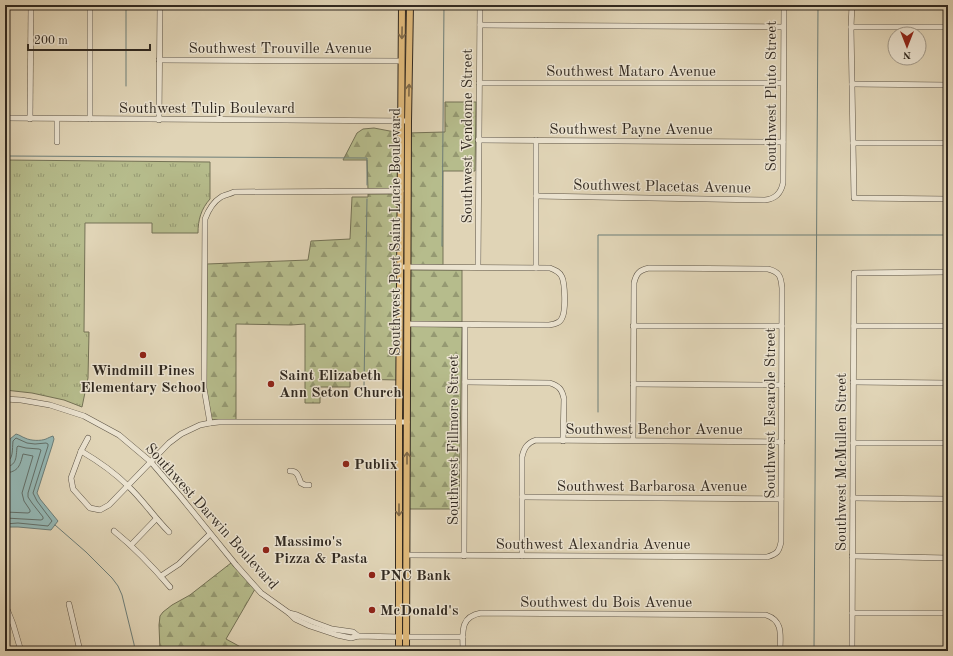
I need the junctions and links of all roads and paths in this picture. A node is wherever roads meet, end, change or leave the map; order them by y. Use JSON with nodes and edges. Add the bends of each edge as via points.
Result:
{"nodes":[{"id":1,"x":31,"y":5,"type":"edge"},
{"id":2,"x":90,"y":5,"type":"edge"},
{"id":3,"x":160,"y":5,"type":"edge"},
{"id":4,"x":402,"y":5,"type":"edge"},
{"id":5,"x":410,"y":5,"type":"edge"},
{"id":6,"x":480,"y":5,"type":"edge"},
{"id":7,"x":784,"y":5,"type":"edge"},
{"id":8,"x":852,"y":5,"type":"edge"},
{"id":9,"x":480,"y":25,"type":"junction"},
{"id":10,"x":783,"y":27,"type":"junction"},
{"id":11,"x":852,"y":27,"type":"junction"},
{"id":12,"x":948,"y":27,"type":"edge"},
{"id":13,"x":159,"y":60,"type":"junction"},
{"id":14,"x":401,"y":61,"type":"junction"},
{"id":15,"x":479,"y":83,"type":"junction"},
{"id":16,"x":783,"y":83,"type":"junction"},
{"id":17,"x":852,"y":84,"type":"junction"},
{"id":18,"x":948,"y":85,"type":"edge"},
{"id":19,"x":5,"y":118,"type":"edge"},
{"id":20,"x":30,"y":119,"type":"junction"},
{"id":21,"x":57,"y":119,"type":"junction"},
{"id":22,"x":90,"y":119,"type":"junction"},
{"id":23,"x":159,"y":120,"type":"junction"},
{"id":24,"x":401,"y":121,"type":"junction"},
{"id":25,"x":408,"y":121,"type":"junction"},
{"id":26,"x":478,"y":140,"type":"junction"},
{"id":27,"x":536,"y":140,"type":"junction"},
{"id":28,"x":57,"y":142,"type":"dead end"},
{"id":29,"x":783,"y":142,"type":"junction"},
{"id":30,"x":852,"y":143,"type":"junction"},
{"id":31,"x":948,"y":144,"type":"edge"},
{"id":32,"x":782,"y":188,"type":"joint"},
{"id":33,"x":401,"y":191,"type":"junction"},
{"id":34,"x":536,"y":196,"type":"junction"},
{"id":35,"x":948,"y":199,"type":"edge"},
{"id":36,"x":401,"y":267,"type":"junction"},
{"id":37,"x":408,"y":267,"type":"junction"},
{"id":38,"x":478,"y":267,"type":"junction"},
{"id":39,"x":536,"y":268,"type":"junction"},
{"id":40,"x":948,"y":272,"type":"edge"},
{"id":41,"x":408,"y":324,"type":"junction"},
{"id":42,"x":465,"y":324,"type":"junction"},
{"id":43,"x":633,"y":326,"type":"junction"},
{"id":44,"x":782,"y":326,"type":"junction"},
{"id":45,"x":854,"y":326,"type":"junction"},
{"id":46,"x":948,"y":326,"type":"edge"},
{"id":47,"x":465,"y":382,"type":"junction"},
{"id":48,"x":853,"y":382,"type":"junction"},
{"id":49,"x":948,"y":383,"type":"edge"},
{"id":50,"x":633,"y":384,"type":"junction"},
{"id":51,"x":782,"y":385,"type":"junction"},
{"id":52,"x":5,"y":399,"type":"edge"},
{"id":53,"x":210,"y":422,"type":"junction"},
{"id":54,"x":400,"y":422,"type":"junction"},
{"id":55,"x":407,"y":422,"type":"junction"},
{"id":56,"x":88,"y":438,"type":"dead end"},
{"id":57,"x":633,"y":440,"type":"junction"},
{"id":58,"x":563,"y":441,"type":"junction"},
{"id":59,"x":782,"y":442,"type":"junction"},
{"id":60,"x":853,"y":443,"type":"junction"},
{"id":61,"x":948,"y":443,"type":"edge"},
{"id":62,"x":81,"y":451,"type":"junction"},
{"id":63,"x":151,"y":462,"type":"junction"},
{"id":64,"x":290,"y":471,"type":"dead end"},
{"id":65,"x":128,"y":485,"type":"junction"},
{"id":66,"x":309,"y":485,"type":"dead end"},
{"id":67,"x":522,"y":497,"type":"junction"},
{"id":68,"x":852,"y":498,"type":"junction"},
{"id":69,"x":781,"y":499,"type":"junction"},
{"id":70,"x":948,"y":499,"type":"edge"},
{"id":71,"x":156,"y":519,"type":"junction"},
{"id":72,"x":114,"y":531,"type":"dead end"},
{"id":73,"x":169,"y":532,"type":"dead end"},
{"id":74,"x":210,"y":534,"type":"junction"},
{"id":75,"x":399,"y":541,"type":"junction"},
{"id":76,"x":131,"y":544,"type":"junction"},
{"id":77,"x":778,"y":552,"type":"joint"},
{"id":78,"x":407,"y":555,"type":"junction"},
{"id":79,"x":464,"y":556,"type":"junction"},
{"id":80,"x":522,"y":556,"type":"junction"},
{"id":81,"x":852,"y":556,"type":"junction"},
{"id":82,"x":948,"y":558,"type":"edge"},
{"id":83,"x":161,"y":576,"type":"junction"},
{"id":84,"x":170,"y":587,"type":"dead end"},
{"id":85,"x":5,"y":604,"type":"edge"},
{"id":86,"x":69,"y":604,"type":"dead end"},
{"id":87,"x":852,"y":613,"type":"junction"},
{"id":88,"x":948,"y":613,"type":"edge"},
{"id":89,"x":400,"y":637,"type":"junction"},
{"id":90,"x":407,"y":637,"type":"junction"},
{"id":91,"x":463,"y":637,"type":"junction"},
{"id":92,"x":20,"y":651,"type":"edge"},
{"id":93,"x":80,"y":651,"type":"edge"},
{"id":94,"x":400,"y":651,"type":"edge"},
{"id":95,"x":406,"y":651,"type":"edge"},
{"id":96,"x":463,"y":651,"type":"edge"},
{"id":97,"x":780,"y":651,"type":"edge"},
{"id":98,"x":852,"y":651,"type":"edge"}],
"edges":[{"from":1,"to":20,"type":"street"},
{"from":2,"to":22,"type":"street"},
{"from":3,"to":13,"type":"street"},
{"from":4,"to":14,"type":"main road","name":"Southwest Port Saint Lucie Boulevard","one_way":true},
{"from":25,"to":5,"type":"main road","name":"Southwest Port Saint Lucie Boulevard","one_way":true},
{"from":6,"to":9,"type":"street","name":"Southwest Vendome Street"},
{"from":7,"to":10,"type":"street","name":"Southwest Pluto Street"},
{"from":8,"to":11,"type":"street"},
{"from":9,"to":10,"type":"street"},
{"from":9,"to":15,"type":"street","name":"Southwest Vendome Street"},
{"from":10,"to":16,"type":"street","name":"Southwest Pluto Street"},
{"from":11,"to":12,"type":"street"},
{"from":11,"to":17,"type":"street"},
{"from":13,"to":14,"type":"street","name":"Southwest Trouville Avenue"},
{"from":13,"to":23,"type":"street"},
{"from":14,"to":24,"type":"main road","name":"Southwest Port Saint Lucie Boulevard"},
{"from":15,"to":16,"type":"street","name":"Southwest Mataro Avenue"},
{"from":15,"to":26,"type":"street","name":"Southwest Vendome Street"},
{"from":16,"to":29,"type":"street","name":"Southwest Pluto Street"},
{"from":17,"to":18,"type":"street"},
{"from":17,"to":30,"type":"street"},
{"from":19,"to":20,"type":"street","name":"Southwest Tulip Boulevard"},
{"from":20,"to":21,"type":"street","name":"Southwest Tulip Boulevard"},
{"from":21,"to":22,"type":"street","name":"Southwest Tulip Boulevard"},
{"from":21,"to":28,"type":"street"},
{"from":22,"to":23,"type":"street","name":"Southwest Tulip Boulevard"},
{"from":23,"to":24,"type":"street","name":"Southwest Tulip Boulevard"},
{"from":24,"to":25,"type":"street","name":"Southwest Tulip Boulevard"},
{"from":24,"to":33,"type":"main road","name":"Southwest Port Saint Lucie Boulevard"},
{"from":25,"to":37,"type":"main road","name":"Southwest Port Saint Lucie Boulevard"},
{"from":26,"to":27,"type":"street","name":"Southwest Payne Avenue"},
{"from":26,"to":38,"type":"street","name":"Southwest Vendome Street"},
{"from":27,"to":29,"type":"street","name":"Southwest Payne Avenue"},
{"from":27,"to":34,"type":"street"},
{"from":29,"to":32,"type":"street","name":"Southwest Pluto Street"},
{"from":30,"to":31,"type":"street"},
{"from":30,"to":35,"type":"street","via":[[854,198]]},
{"from":32,"to":34,"type":"street","name":"Southwest Placetas Avenue","via":[[776,197],[765,200]]},
{"from":33,"to":36,"type":"main road","name":"Southwest Port Saint Lucie Boulevard"},
{"from":33,"to":53,"type":"street","via":[[234,192],[221,197],[207,212],[204,388]]},
{"from":34,"to":39,"type":"street"},
{"from":36,"to":37,"type":"street"},
{"from":36,"to":54,"type":"main road","name":"Southwest Port Saint Lucie Boulevard"},
{"from":37,"to":38,"type":"street"},
{"from":37,"to":41,"type":"main road","name":"Southwest Port Saint Lucie Boulevard"},
{"from":38,"to":39,"type":"street"},
{"from":39,"to":42,"type":"street","via":[[556,270],[562,277],[564,311],[560,322],[549,325]]},
{"from":40,"to":45,"type":"street","name":"Southwest McMullen Street","via":[[854,273]]},
{"from":41,"to":42,"type":"street"},
{"from":41,"to":55,"type":"main road","name":"Southwest Port Saint Lucie Boulevard"},
{"from":42,"to":47,"type":"street","name":"Southwest Fillmore Street"},
{"from":43,"to":44,"type":"street"},
{"from":43,"to":44,"type":"street","name":"Southwest Escarole Street","via":[[635,277],[643,269],[673,268],[774,270],[781,279]]},
{"from":43,"to":50,"type":"street"},
{"from":44,"to":51,"type":"street","name":"Southwest Escarole Street"},
{"from":45,"to":46,"type":"street"},
{"from":45,"to":48,"type":"street","name":"Southwest McMullen Street"},
{"from":47,"to":58,"type":"street","via":[[556,385],[563,393],[564,399]]},
{"from":47,"to":79,"type":"street","name":"Southwest Fillmore Street"},
{"from":48,"to":49,"type":"street"},
{"from":48,"to":60,"type":"street","name":"Southwest McMullen Street"},
{"from":50,"to":51,"type":"street"},
{"from":50,"to":57,"type":"street"},
{"from":51,"to":59,"type":"street","name":"Southwest Escarole Street"},
{"from":52,"to":63,"type":"street","name":"Southwest Darwin Boulevard","via":[[50,405],[84,416],[119,435]]},
{"from":53,"to":54,"type":"street"},
{"from":53,"to":63,"type":"street","via":[[181,434]]},
{"from":54,"to":55,"type":"street"},
{"from":54,"to":75,"type":"main road","name":"Southwest Port Saint Lucie Boulevard","one_way":true},
{"from":78,"to":55,"type":"main road","name":"Southwest Port Saint Lucie Boulevard","one_way":true},
{"from":56,"to":62,"type":"street"},
{"from":57,"to":58,"type":"street","name":"Southwest Benchor Avenue"},
{"from":57,"to":59,"type":"street","name":"Southwest Benchor Avenue"},
{"from":58,"to":67,"type":"street","name":"Southwest Benchor Avenue","via":[[536,440],[527,445],[522,457]]},
{"from":59,"to":69,"type":"street","name":"Southwest Escarole Street"},
{"from":60,"to":61,"type":"street"},
{"from":60,"to":68,"type":"street","name":"Southwest McMullen Street"},
{"from":62,"to":65,"type":"street"},
{"from":62,"to":65,"type":"street","via":[[71,478],[73,489],[90,508],[100,510],[109,505]]},
{"from":63,"to":65,"type":"street"},
{"from":63,"to":74,"type":"street","name":"Southwest Darwin Boulevard"},
{"from":64,"to":66,"type":"street","via":[[297,473],[301,483]]},
{"from":65,"to":71,"type":"street"},
{"from":67,"to":69,"type":"street","name":"Southwest Barbarosa Avenue"},
{"from":67,"to":80,"type":"street"},
{"from":68,"to":70,"type":"street"},
{"from":68,"to":81,"type":"street","name":"Southwest McMullen Street"},
{"from":69,"to":77,"type":"street","name":"Southwest Escarole Street","via":[[781,542]]},
{"from":71,"to":73,"type":"street"},
{"from":71,"to":76,"type":"street"},
{"from":72,"to":76,"type":"street"},
{"from":74,"to":83,"type":"street","via":[[179,564]]},
{"from":74,"to":89,"type":"street","name":"Southwest Darwin Boulevard","via":[[261,593],[289,613],[332,629],[353,632],[358,636]]},
{"from":75,"to":78,"type":"main road"},
{"from":75,"to":89,"type":"main road","name":"Southwest Port Saint Lucie Boulevard"},
{"from":76,"to":83,"type":"street"},
{"from":77,"to":80,"type":"street","name":"Southwest Alexandria Avenue","via":[[767,557]]},
{"from":78,"to":79,"type":"street","name":"Southwest Alexandria Avenue"},
{"from":78,"to":90,"type":"main road","name":"Southwest Port Saint Lucie Boulevard"},
{"from":79,"to":80,"type":"street","name":"Southwest Alexandria Avenue"},
{"from":81,"to":82,"type":"street"},
{"from":81,"to":87,"type":"street","name":"Southwest McMullen Street"},
{"from":83,"to":84,"type":"street"},
{"from":85,"to":92,"type":"street"},
{"from":86,"to":93,"type":"street"},
{"from":87,"to":88,"type":"street"},
{"from":87,"to":98,"type":"street","name":"Southwest McMullen Street"},
{"from":89,"to":90,"type":"street","name":"Southwest Darwin Boulevard"},
{"from":89,"to":94,"type":"main road","name":"Southwest Port Saint Lucie Boulevard"},
{"from":90,"to":91,"type":"street","name":"Southwest Darwin Boulevard"},
{"from":90,"to":95,"type":"main road","name":"Southwest Port Saint Lucie Boulevard"},
{"from":91,"to":96,"type":"street","name":"Southwest du Bois Avenue"},
{"from":91,"to":97,"type":"street","name":"Southwest du Bois Avenue","via":[[463,628],[468,617],[481,613],[766,615],[772,617],[779,625]]}]}
